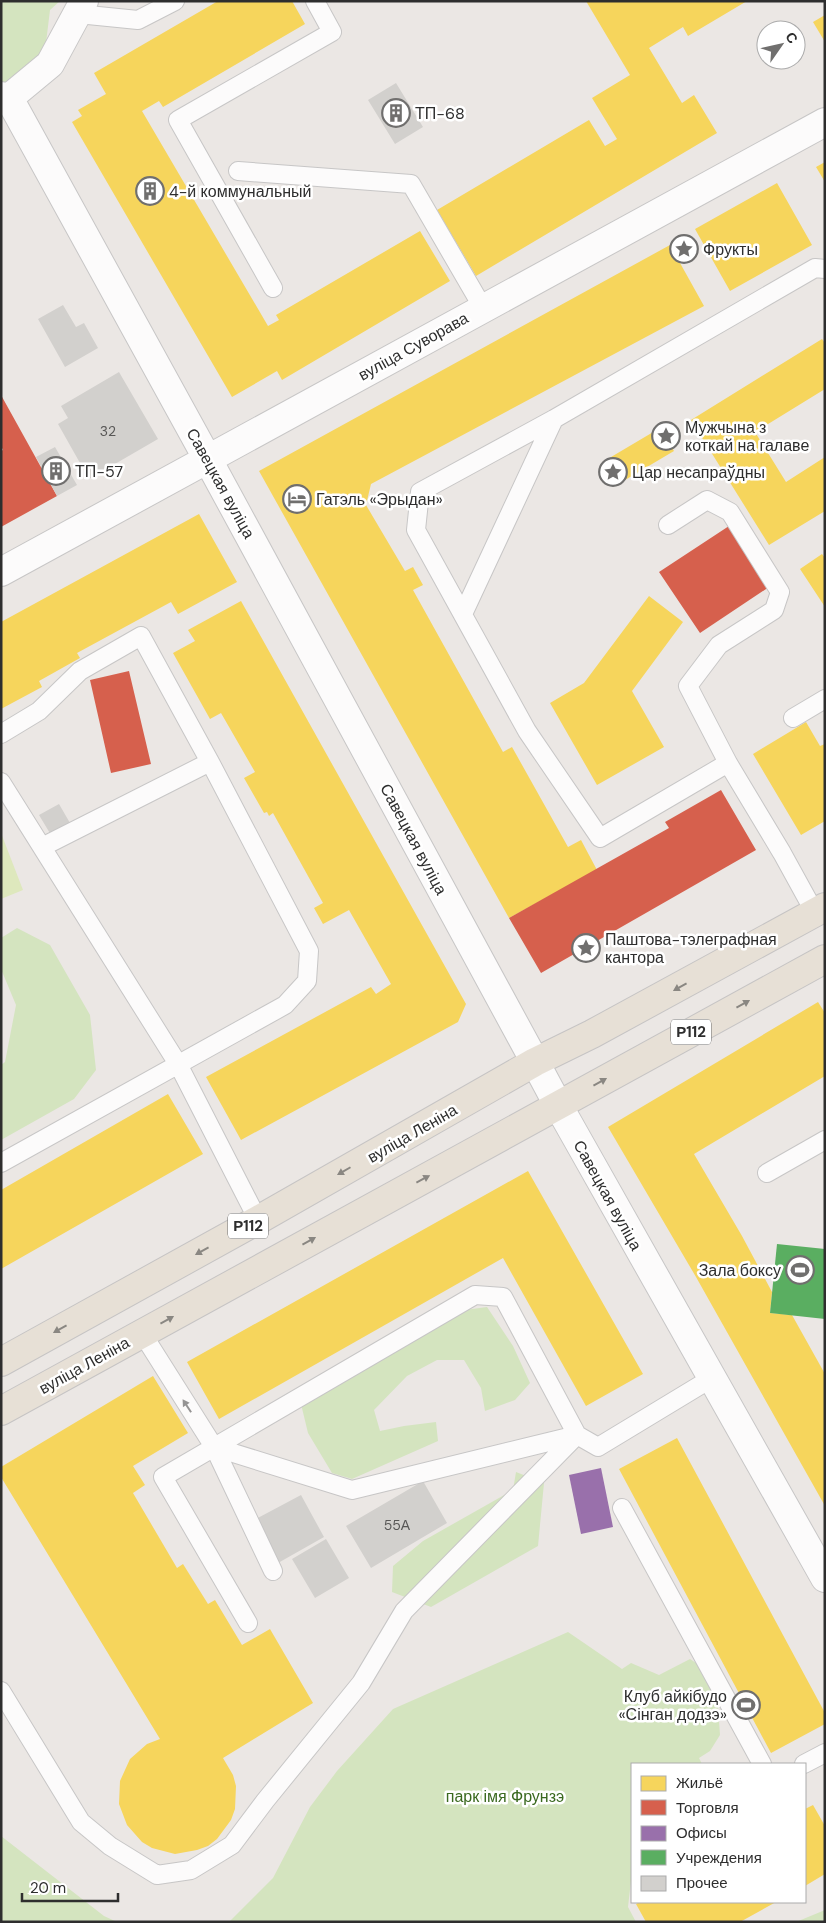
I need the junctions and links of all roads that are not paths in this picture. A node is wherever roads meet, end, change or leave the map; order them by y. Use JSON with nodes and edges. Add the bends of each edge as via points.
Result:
{"nodes":[{"id":1,"x":174,"y":1,"type":"edge"},
{"id":2,"x":315,"y":1,"type":"edge"},
{"id":3,"x":81,"y":8,"type":"edge"},
{"id":4,"x":4,"y":98,"type":"edge"},
{"id":5,"x":825,"y":122,"type":"edge"},
{"id":6,"x":238,"y":170,"type":"dead end"},
{"id":7,"x":825,"y":269,"type":"edge"},
{"id":8,"x":273,"y":288,"type":"dead end"},
{"id":9,"x":483,"y":308,"type":"junction"},
{"id":10,"x":554,"y":419,"type":"junction"},
{"id":11,"x":207,"y":458,"type":"junction"},
{"id":12,"x":668,"y":524,"type":"dead end"},
{"id":13,"x":1,"y":572,"type":"edge"},
{"id":14,"x":463,"y":614,"type":"junction"},
{"id":15,"x":825,"y":699,"type":"edge"},
{"id":16,"x":793,"y":718,"type":"dead end"},
{"id":17,"x":1,"y":734,"type":"edge"},
{"id":18,"x":210,"y":762,"type":"junction"},
{"id":19,"x":728,"y":763,"type":"junction"},
{"id":20,"x":1,"y":782,"type":"edge"},
{"id":21,"x":42,"y":848,"type":"junction"},
{"id":22,"x":820,"y":910,"type":"edge"},
{"id":23,"x":825,"y":959,"type":"edge"},
{"id":24,"x":535,"y":1062,"type":"junction"},
{"id":25,"x":178,"y":1064,"type":"junction"},
{"id":26,"x":558,"y":1105,"type":"junction"},
{"id":27,"x":825,"y":1140,"type":"edge"},
{"id":28,"x":1,"y":1163,"type":"edge"},
{"id":29,"x":767,"y":1173,"type":"dead end"},
{"id":30,"x":258,"y":1220,"type":"junction"},
{"id":31,"x":142,"y":1333,"type":"junction"},
{"id":32,"x":1,"y":1362,"type":"edge"},
{"id":33,"x":712,"y":1378,"type":"junction"},
{"id":34,"x":1,"y":1410,"type":"edge"},
{"id":35,"x":577,"y":1435,"type":"junction"},
{"id":36,"x":214,"y":1447,"type":"junction"},
{"id":37,"x":622,"y":1508,"type":"dead end"},
{"id":38,"x":273,"y":1571,"type":"dead end"},
{"id":39,"x":825,"y":1578,"type":"edge"},
{"id":40,"x":248,"y":1623,"type":"dead end"},
{"id":41,"x":1,"y":1691,"type":"edge"},
{"id":42,"x":825,"y":1753,"type":"edge"},
{"id":43,"x":761,"y":1763,"type":"edge"},
{"id":44,"x":806,"y":1763,"type":"edge"}],
"edges":[{"from":1,"to":3,"type":"lane","via":[[138,20]]},
{"from":2,"to":8,"type":"lane","via":[[332,32],[178,120]]},
{"from":3,"to":4,"type":"street","via":[[50,64]]},
{"from":4,"to":11,"type":"street","name":"Савецкая вуліца"},
{"from":5,"to":9,"type":"street","name":"вуліца Суворава"},
{"from":6,"to":9,"type":"lane","via":[[411,184]]},
{"from":7,"to":10,"type":"lane","via":[[815,268]]},
{"from":9,"to":11,"type":"street","name":"вуліца Суворава"},
{"from":10,"to":14,"type":"lane"},
{"from":10,"to":14,"type":"lane","via":[[420,492],[416,530]]},
{"from":11,"to":13,"type":"street","name":"вуліца Суворава"},
{"from":11,"to":24,"type":"street","name":"Савецкая вуліца"},
{"from":12,"to":19,"type":"lane","via":[[707,500],[730,512],[780,592],[774,610],[719,645],[688,686]]},
{"from":14,"to":19,"type":"lane","via":[[527,731],[600,838]]},
{"from":15,"to":16,"type":"lane"},
{"from":17,"to":18,"type":"lane","via":[[39,711],[80,671],[141,636]]},
{"from":18,"to":21,"type":"lane"},
{"from":18,"to":25,"type":"lane","via":[[309,950],[307,981],[285,1004]]},
{"from":19,"to":22,"type":"lane"},
{"from":20,"to":21,"type":"lane"},
{"from":21,"to":25,"type":"lane"},
{"from":22,"to":24,"type":"main road","name":"вуліца Леніна","number":"Р112","one_way":true},
{"from":26,"to":23,"type":"main road","name":"вуліца Леніна","number":"Р112","one_way":true},
{"from":24,"to":26,"type":"street","name":"Савецкая вуліца"},
{"from":24,"to":30,"type":"main road","name":"вуліца Леніна","number":"Р112","one_way":true},
{"from":25,"to":28,"type":"lane"},
{"from":25,"to":30,"type":"lane"},
{"from":31,"to":26,"type":"main road","name":"вуліца Леніна","number":"Р112","one_way":true},
{"from":26,"to":33,"type":"street","name":"Савецкая вуліца"},
{"from":27,"to":29,"type":"lane"},
{"from":30,"to":32,"type":"main road","name":"вуліца Леніна","number":"Р112","one_way":true},
{"from":31,"to":34,"type":"main road","name":"вуліца Леніна","number":"Р112"},
{"from":36,"to":31,"type":"lane","one_way":true},
{"from":33,"to":35,"type":"lane","via":[[598,1447]]},
{"from":33,"to":39,"type":"street","name":"Савецкая вуліца"},
{"from":35,"to":36,"type":"lane","via":[[352,1490]]},
{"from":35,"to":36,"type":"lane","via":[[503,1297],[476,1295]]},
{"from":35,"to":41,"type":"lane","via":[[404,1611],[361,1683],[232,1845],[191,1870],[157,1875],[110,1846],[81,1822]]},
{"from":36,"to":38,"type":"lane"},
{"from":36,"to":40,"type":"lane","via":[[163,1477]]},
{"from":37,"to":43,"type":"lane"},
{"from":42,"to":44,"type":"lane"}]}
